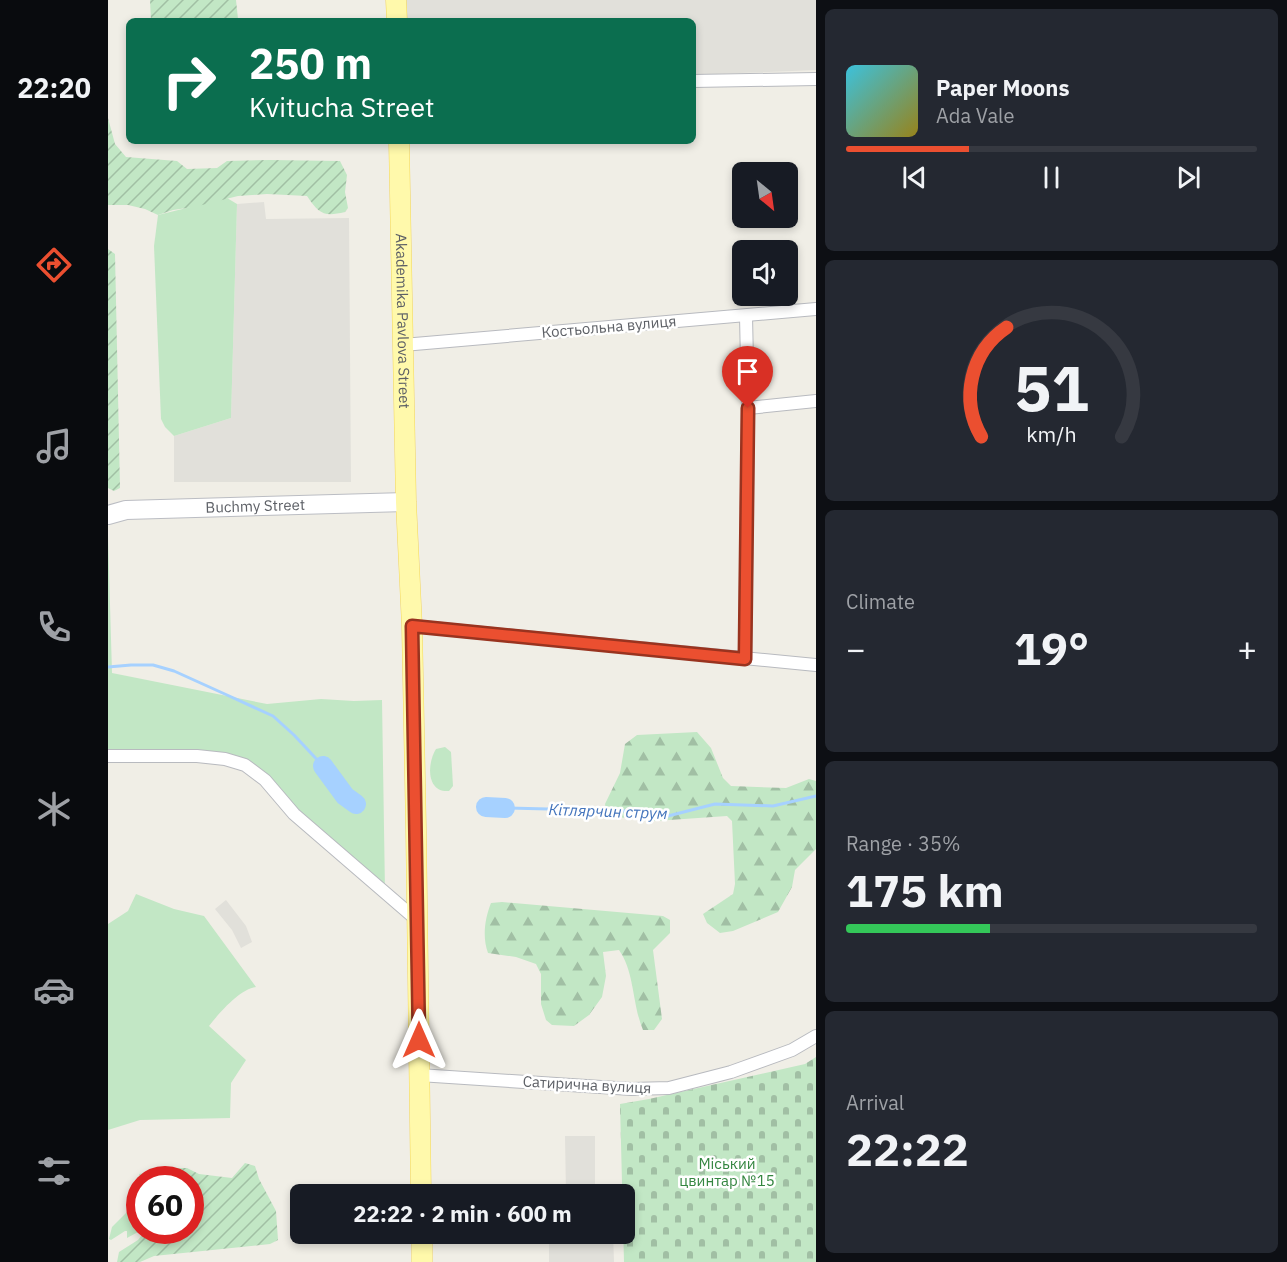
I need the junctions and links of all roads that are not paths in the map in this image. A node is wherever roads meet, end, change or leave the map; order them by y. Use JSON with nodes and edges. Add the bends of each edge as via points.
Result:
{"nodes":[{"id":1,"x":396,"y":0,"type":"edge"},
{"id":2,"x":397,"y":18,"type":"edge"},
{"id":3,"x":816,"y":79,"type":"edge"},
{"id":4,"x":696,"y":81,"type":"edge"},
{"id":5,"x":399,"y":144,"type":"edge"},
{"id":6,"x":816,"y":309,"type":"edge"},
{"id":7,"x":746,"y":316,"type":"junction"},
{"id":8,"x":403,"y":345,"type":"junction"},
{"id":9,"x":816,"y":401,"type":"edge"},
{"id":10,"x":748,"y":408,"type":"junction"},
{"id":11,"x":406,"y":502,"type":"junction"},
{"id":12,"x":108,"y":515,"type":"edge"},
{"id":13,"x":412,"y":626,"type":"junction"},
{"id":14,"x":745,"y":659,"type":"junction"},
{"id":15,"x":816,"y":665,"type":"edge"},
{"id":16,"x":108,"y":756,"type":"edge"},
{"id":17,"x":418,"y":921,"type":"junction"},
{"id":18,"x":816,"y":1036,"type":"edge"},
{"id":19,"x":419,"y":1075,"type":"junction"},
{"id":20,"x":421,"y":1184,"type":"edge"},
{"id":21,"x":422,"y":1244,"type":"edge"},
{"id":22,"x":422,"y":1262,"type":"edge"}],
"edges":[{"from":1,"to":2,"type":"main road"},
{"from":3,"to":4,"type":"street"},
{"from":5,"to":8,"type":"main road","name":"Akademika Pavlova Street"},
{"from":6,"to":7,"type":"street","name":"Костьольна вулиця"},
{"from":7,"to":8,"type":"street","name":"Костьольна вулиця"},
{"from":7,"to":10,"type":"street"},
{"from":8,"to":11,"type":"main road","name":"Akademika Pavlova Street"},
{"from":9,"to":10,"type":"street"},
{"from":10,"to":14,"type":"street"},
{"from":11,"to":12,"type":"street","name":"Buchmy Street","via":[[126,510]]},
{"from":11,"to":13,"type":"main road","name":"Akademika Pavlova Street"},
{"from":13,"to":14,"type":"street"},
{"from":13,"to":17,"type":"main road","name":"Akademika Pavlova Street"},
{"from":14,"to":15,"type":"street"},
{"from":16,"to":17,"type":"street","via":[[196,756],[246,765],[294,814]]},
{"from":17,"to":19,"type":"main road","name":"Akademika Pavlova Street"},
{"from":18,"to":19,"type":"street","name":"Сатирична вулиця","via":[[792,1050],[731,1072],[669,1088]]},
{"from":19,"to":20,"type":"main road","name":"Akademika Pavlova Street"},
{"from":21,"to":22,"type":"main road"}]}
